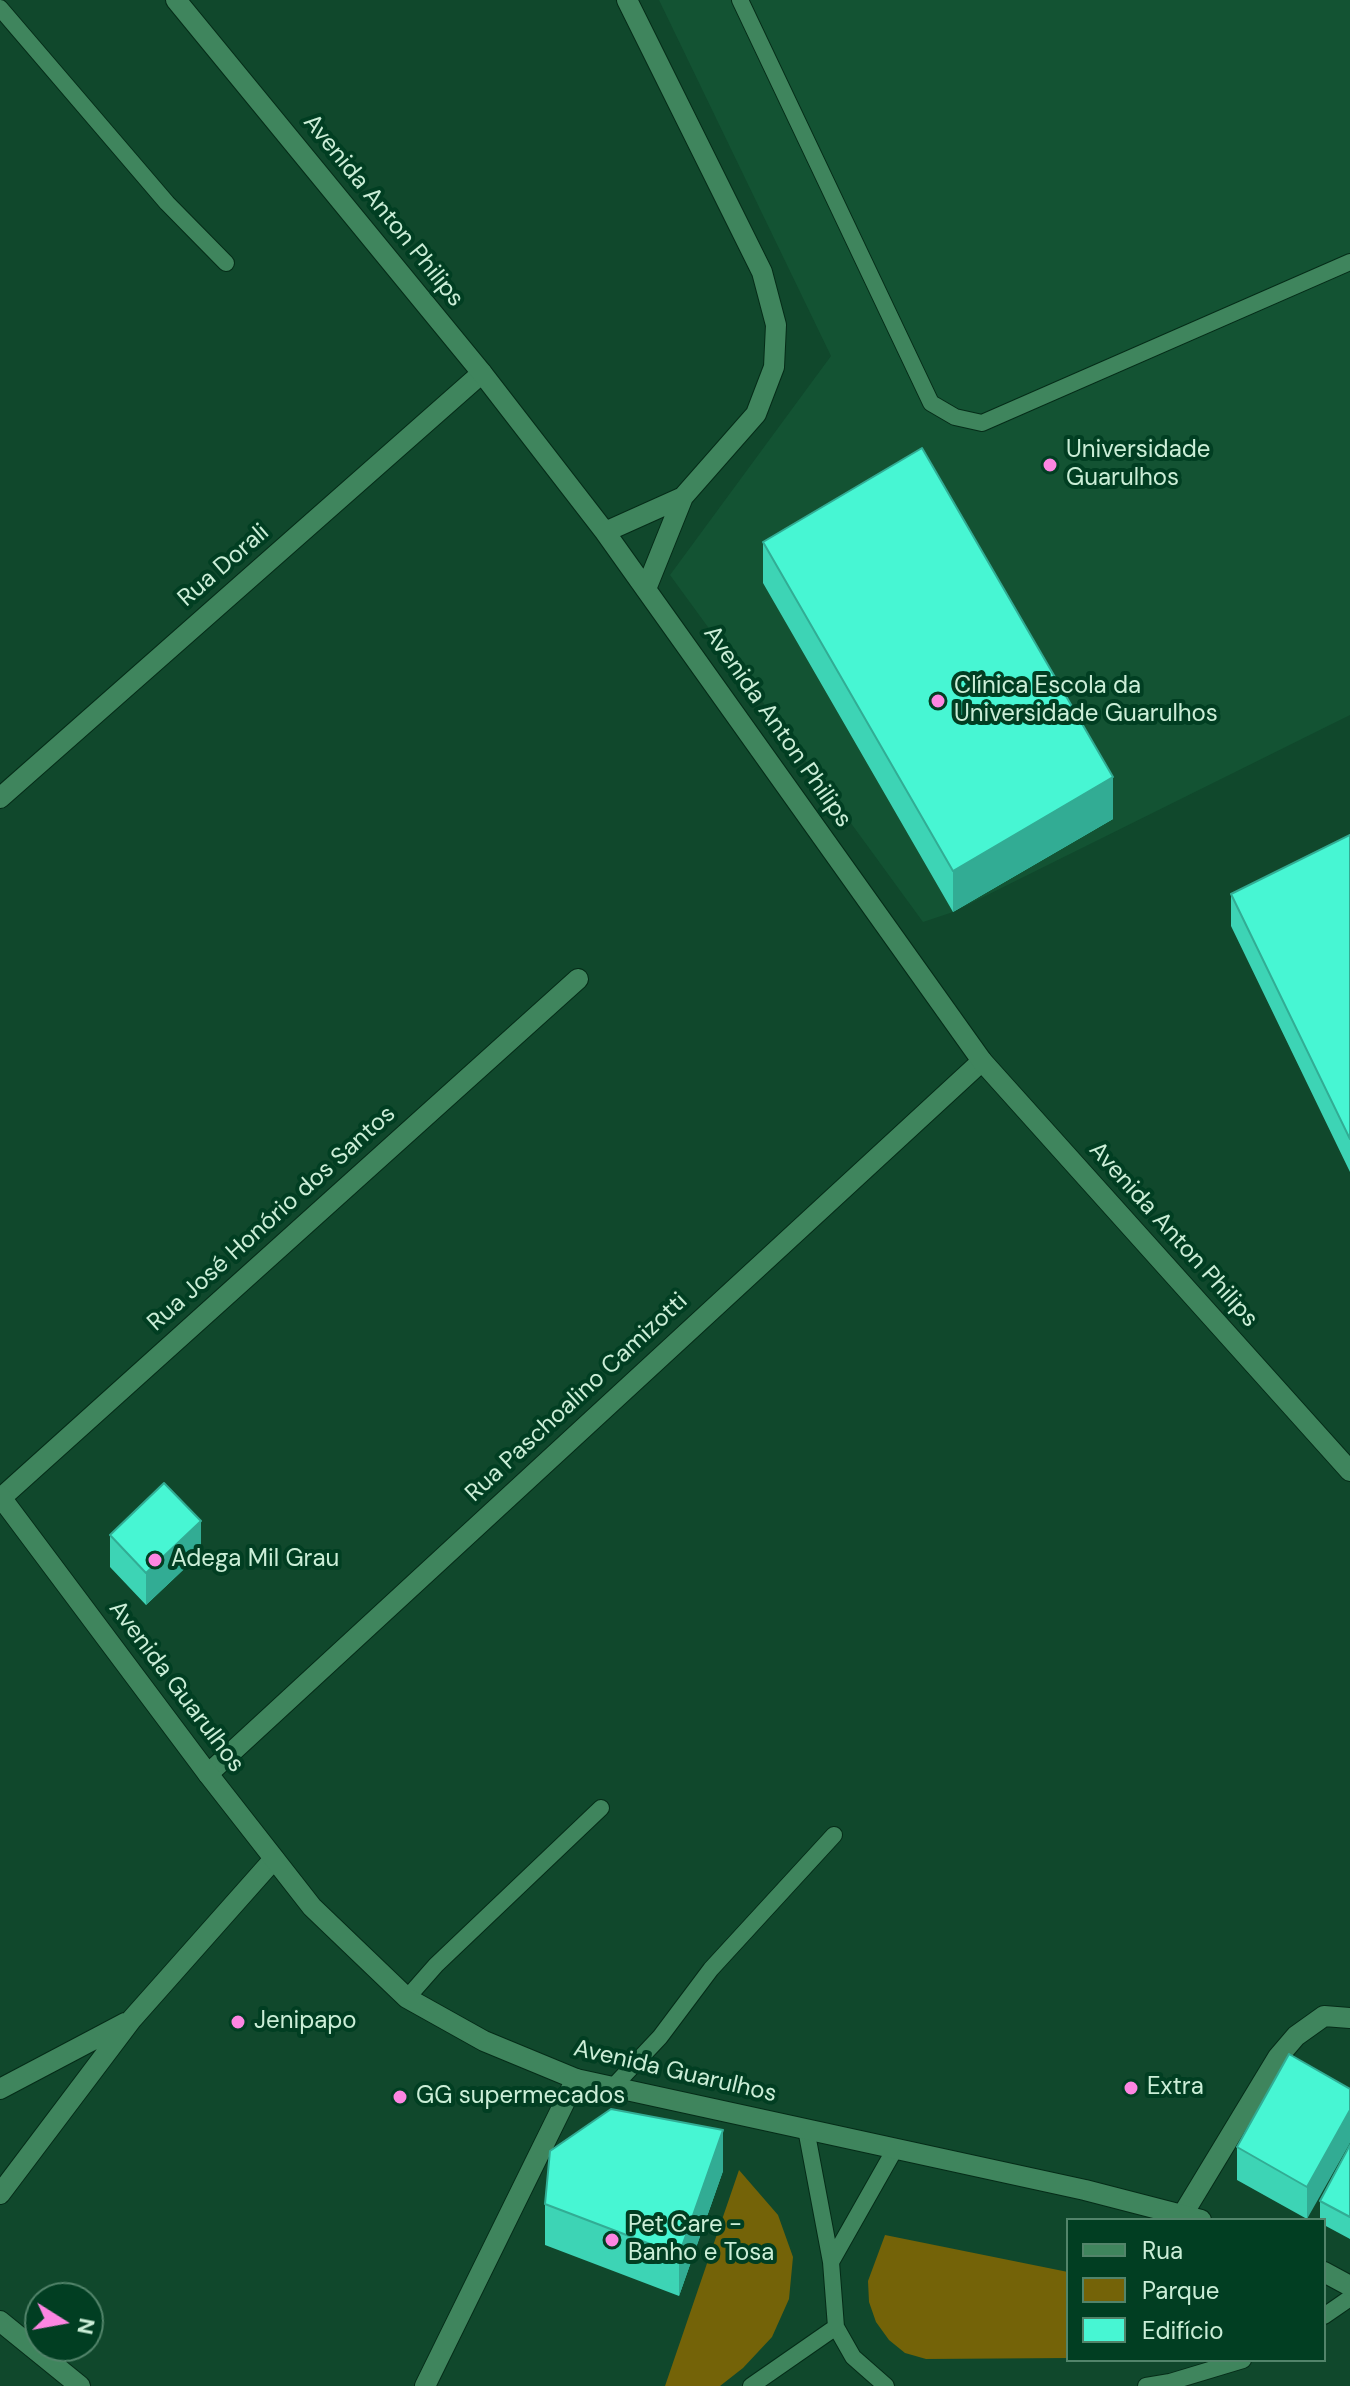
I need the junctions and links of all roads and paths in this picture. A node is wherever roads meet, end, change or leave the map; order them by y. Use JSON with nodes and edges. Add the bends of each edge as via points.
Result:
{"nodes":[{"id":1,"x":176,"y":0,"type":"edge"},
{"id":2,"x":627,"y":0,"type":"edge"},
{"id":3,"x":740,"y":0,"type":"edge"},
{"id":4,"x":0,"y":8,"type":"edge"},
{"id":5,"x":1350,"y":262,"type":"edge"},
{"id":6,"x":226,"y":263,"type":"dead end"},
{"id":7,"x":482,"y":373,"type":"junction"},
{"id":8,"x":683,"y":497,"type":"junction"},
{"id":9,"x":605,"y":532,"type":"junction"},
{"id":10,"x":646,"y":589,"type":"junction"},
{"id":11,"x":0,"y":798,"type":"edge"},
{"id":12,"x":578,"y":979,"type":"dead end"},
{"id":13,"x":982,"y":1061,"type":"junction"},
{"id":14,"x":1350,"y":1471,"type":"edge"},
{"id":15,"x":1,"y":1497,"type":"edge"},
{"id":16,"x":208,"y":1774,"type":"junction"},
{"id":17,"x":601,"y":1808,"type":"dead end"},
{"id":18,"x":834,"y":1835,"type":"dead end"},
{"id":19,"x":274,"y":1859,"type":"junction"},
{"id":20,"x":407,"y":1998,"type":"junction"},
{"id":21,"x":1350,"y":2018,"type":"edge"},
{"id":22,"x":132,"y":2019,"type":"junction"},
{"id":23,"x":576,"y":2079,"type":"junction"},
{"id":24,"x":612,"y":2088,"type":"junction"},
{"id":25,"x":0,"y":2089,"type":"edge"},
{"id":26,"x":806,"y":2129,"type":"junction"},
{"id":27,"x":895,"y":2149,"type":"junction"},
{"id":28,"x":0,"y":2194,"type":"edge"},
{"id":29,"x":1192,"y":2217,"type":"edge"},
{"id":30,"x":831,"y":2262,"type":"junction"},
{"id":31,"x":1326,"y":2273,"type":"edge"},
{"id":32,"x":1350,"y":2286,"type":"edge"},
{"id":33,"x":1350,"y":2298,"type":"edge"},
{"id":34,"x":1326,"y":2315,"type":"edge"},
{"id":35,"x":0,"y":2321,"type":"edge"},
{"id":36,"x":836,"y":2327,"type":"junction"},
{"id":37,"x":1236,"y":2362,"type":"edge"},
{"id":38,"x":80,"y":2386,"type":"edge"},
{"id":39,"x":425,"y":2386,"type":"edge"},
{"id":40,"x":751,"y":2386,"type":"edge"},
{"id":41,"x":886,"y":2386,"type":"edge"},
{"id":42,"x":1146,"y":2386,"type":"edge"}],
"edges":[{"from":1,"to":7,"type":"street","name":"Avenida Anton Philips"},
{"from":2,"to":8,"type":"street","via":[[762,272],[776,325],[774,367],[756,414]]},
{"from":3,"to":5,"type":"lane","via":[[931,403],[955,417],[982,423]]},
{"from":4,"to":6,"type":"lane","via":[[167,203]]},
{"from":7,"to":9,"type":"street","name":"Avenida Anton Philips"},
{"from":7,"to":11,"type":"street","name":"Rua Dorali"},
{"from":8,"to":9,"type":"street"},
{"from":8,"to":10,"type":"street"},
{"from":9,"to":10,"type":"street","name":"Avenida Anton Philips"},
{"from":10,"to":13,"type":"street","name":"Avenida Anton Philips"},
{"from":12,"to":15,"type":"street","name":"Rua José Honório dos Santos"},
{"from":13,"to":14,"type":"street","name":"Avenida Anton Philips"},
{"from":13,"to":16,"type":"street","name":"Rua Paschoalino Camizotti"},
{"from":15,"to":16,"type":"street","name":"Avenida Guarulhos"},
{"from":16,"to":19,"type":"street","name":"Avenida Guarulhos"},
{"from":17,"to":20,"type":"lane"},
{"from":18,"to":24,"type":"lane","via":[[711,1969],[660,2037]]},
{"from":19,"to":20,"type":"street","name":"Avenida Guarulhos","via":[[312,1907]]},
{"from":19,"to":22,"type":"street"},
{"from":20,"to":23,"type":"street","name":"Avenida Guarulhos","via":[[484,2041]]},
{"from":21,"to":29,"type":"street","via":[[1324,2016],[1278,2057]]},
{"from":22,"to":25,"type":"street"},
{"from":22,"to":28,"type":"street"},
{"from":23,"to":24,"type":"street","name":"Avenida Guarulhos"},
{"from":23,"to":39,"type":"street"},
{"from":24,"to":26,"type":"street","name":"Avenida Guarulhos"},
{"from":26,"to":27,"type":"street","name":"Avenida Guarulhos"},
{"from":26,"to":30,"type":"lane"},
{"from":27,"to":29,"type":"street","name":"Avenida Guarulhos"},
{"from":27,"to":30,"type":"lane"},
{"from":30,"to":36,"type":"lane"},
{"from":31,"to":32,"type":"street"},
{"from":33,"to":34,"type":"lane"},
{"from":35,"to":38,"type":"street"},
{"from":36,"to":40,"type":"lane"},
{"from":36,"to":41,"type":"lane","via":[[853,2357]]},
{"from":37,"to":42,"type":"lane"}]}
